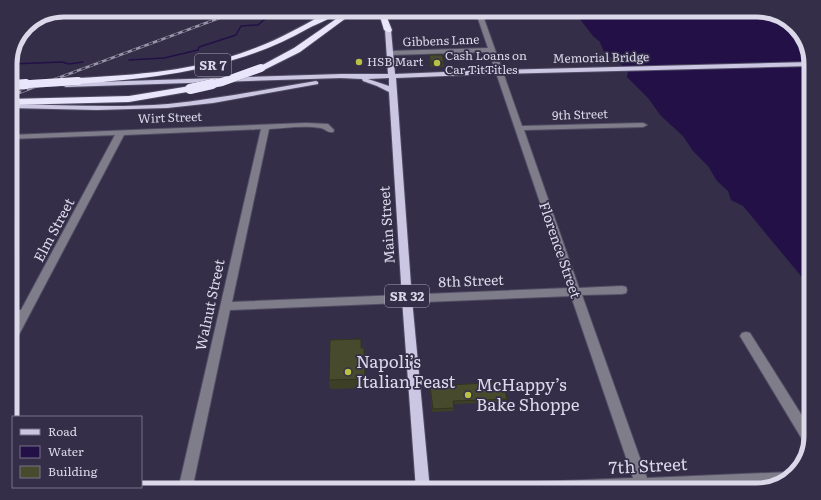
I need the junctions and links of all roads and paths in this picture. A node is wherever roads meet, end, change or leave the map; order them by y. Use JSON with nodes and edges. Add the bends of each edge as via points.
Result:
{"nodes":[{"id":1,"x":324,"y":17,"type":"edge"},
{"id":2,"x":344,"y":17,"type":"edge"},
{"id":3,"x":383,"y":17,"type":"edge"},
{"id":4,"x":390,"y":17,"type":"edge"},
{"id":5,"x":480,"y":17,"type":"edge"},
{"id":6,"x":388,"y":30,"type":"junction"},
{"id":7,"x":492,"y":50,"type":"junction"},
{"id":8,"x":390,"y":53,"type":"junction"},
{"id":9,"x":804,"y":64,"type":"edge"},
{"id":10,"x":392,"y":76,"type":"junction"},
{"id":11,"x":348,"y":78,"type":"junction"},
{"id":12,"x":358,"y":78,"type":"junction"},
{"id":13,"x":17,"y":86,"type":"edge"},
{"id":14,"x":17,"y":86,"type":"edge"},
{"id":15,"x":393,"y":91,"type":"junction"},
{"id":16,"x":17,"y":104,"type":"edge"},
{"id":17,"x":17,"y":105,"type":"edge"},
{"id":18,"x":643,"y":125,"type":"dead end"},
{"id":19,"x":265,"y":127,"type":"junction"},
{"id":20,"x":519,"y":128,"type":"junction"},
{"id":21,"x":330,"y":130,"type":"dead end"},
{"id":22,"x":121,"y":132,"type":"junction"},
{"id":23,"x":17,"y":137,"type":"edge"},
{"id":24,"x":622,"y":290,"type":"dead end"},
{"id":25,"x":575,"y":292,"type":"junction"},
{"id":26,"x":407,"y":299,"type":"junction"},
{"id":27,"x":225,"y":306,"type":"junction"},
{"id":28,"x":17,"y":314,"type":"edge"},
{"id":29,"x":25,"y":314,"type":"junction"},
{"id":30,"x":17,"y":328,"type":"edge"},
{"id":31,"x":746,"y":336,"type":"dead end"},
{"id":32,"x":804,"y":430,"type":"edge"},
{"id":33,"x":776,"y":479,"type":"edge"},
{"id":34,"x":187,"y":483,"type":"edge"},
{"id":35,"x":422,"y":483,"type":"edge"},
{"id":36,"x":642,"y":483,"type":"edge"},
{"id":37,"x":708,"y":483,"type":"edge"}],
"edges":[{"from":1,"to":13,"type":"highway","number":"SR 7","bridge":true,"via":[[276,43],[217,64],[149,76]]},
{"from":2,"to":16,"type":"highway","number":"SR 7","bridge":true,"via":[[297,50],[261,68],[222,82],[129,98]]},
{"from":3,"to":6,"type":"highway"},
{"from":4,"to":6,"type":"highway"},
{"from":5,"to":7,"type":"street","name":"Florence Street"},
{"from":6,"to":8,"type":"main road","name":"Main Street","number":"SR 32"},
{"from":7,"to":8,"type":"street","name":"Gibbens Lane"},
{"from":7,"to":20,"type":"street","name":"Florence Street"},
{"from":8,"to":10,"type":"main road","name":"Main Street","number":"SR 32"},
{"from":9,"to":10,"type":"main road","name":"Memorial Bridge","bridge":true},
{"from":10,"to":12,"type":"main road","name":"Memorial Bridge"},
{"from":10,"to":15,"type":"main road","name":"Main Street","number":"SR 32"},
{"from":11,"to":12,"type":"main road"},
{"from":11,"to":14,"type":"main road","bridge":true},
{"from":11,"to":17,"type":"main road","via":[[213,101],[167,106],[104,108]]},
{"from":12,"to":15,"type":"main road","via":[[380,84]]},
{"from":15,"to":26,"type":"main road","name":"Main Street","number":"SR 32"},
{"from":18,"to":20,"type":"street","name":"9th Street"},
{"from":19,"to":21,"type":"street","name":"Wirt Street","via":[[320,125]]},
{"from":19,"to":22,"type":"street","name":"Wirt Street"},
{"from":19,"to":27,"type":"street","name":"Walnut Street"},
{"from":20,"to":25,"type":"street","name":"Florence Street"},
{"from":22,"to":23,"type":"street","name":"Wirt Street"},
{"from":22,"to":29,"type":"street","name":"Elm Street"},
{"from":24,"to":25,"type":"street","name":"8th Street"},
{"from":25,"to":26,"type":"street","name":"8th Street"},
{"from":25,"to":36,"type":"street","name":"Florence Street"},
{"from":26,"to":27,"type":"street","name":"8th Street"},
{"from":26,"to":35,"type":"main road","name":"Main Street","number":"SR 32"},
{"from":27,"to":34,"type":"street","name":"Walnut Street"},
{"from":28,"to":29,"type":"street"},
{"from":29,"to":30,"type":"street","name":"Elm Street"},
{"from":31,"to":32,"type":"street"},
{"from":33,"to":37,"type":"street","name":"7th Street"}]}
